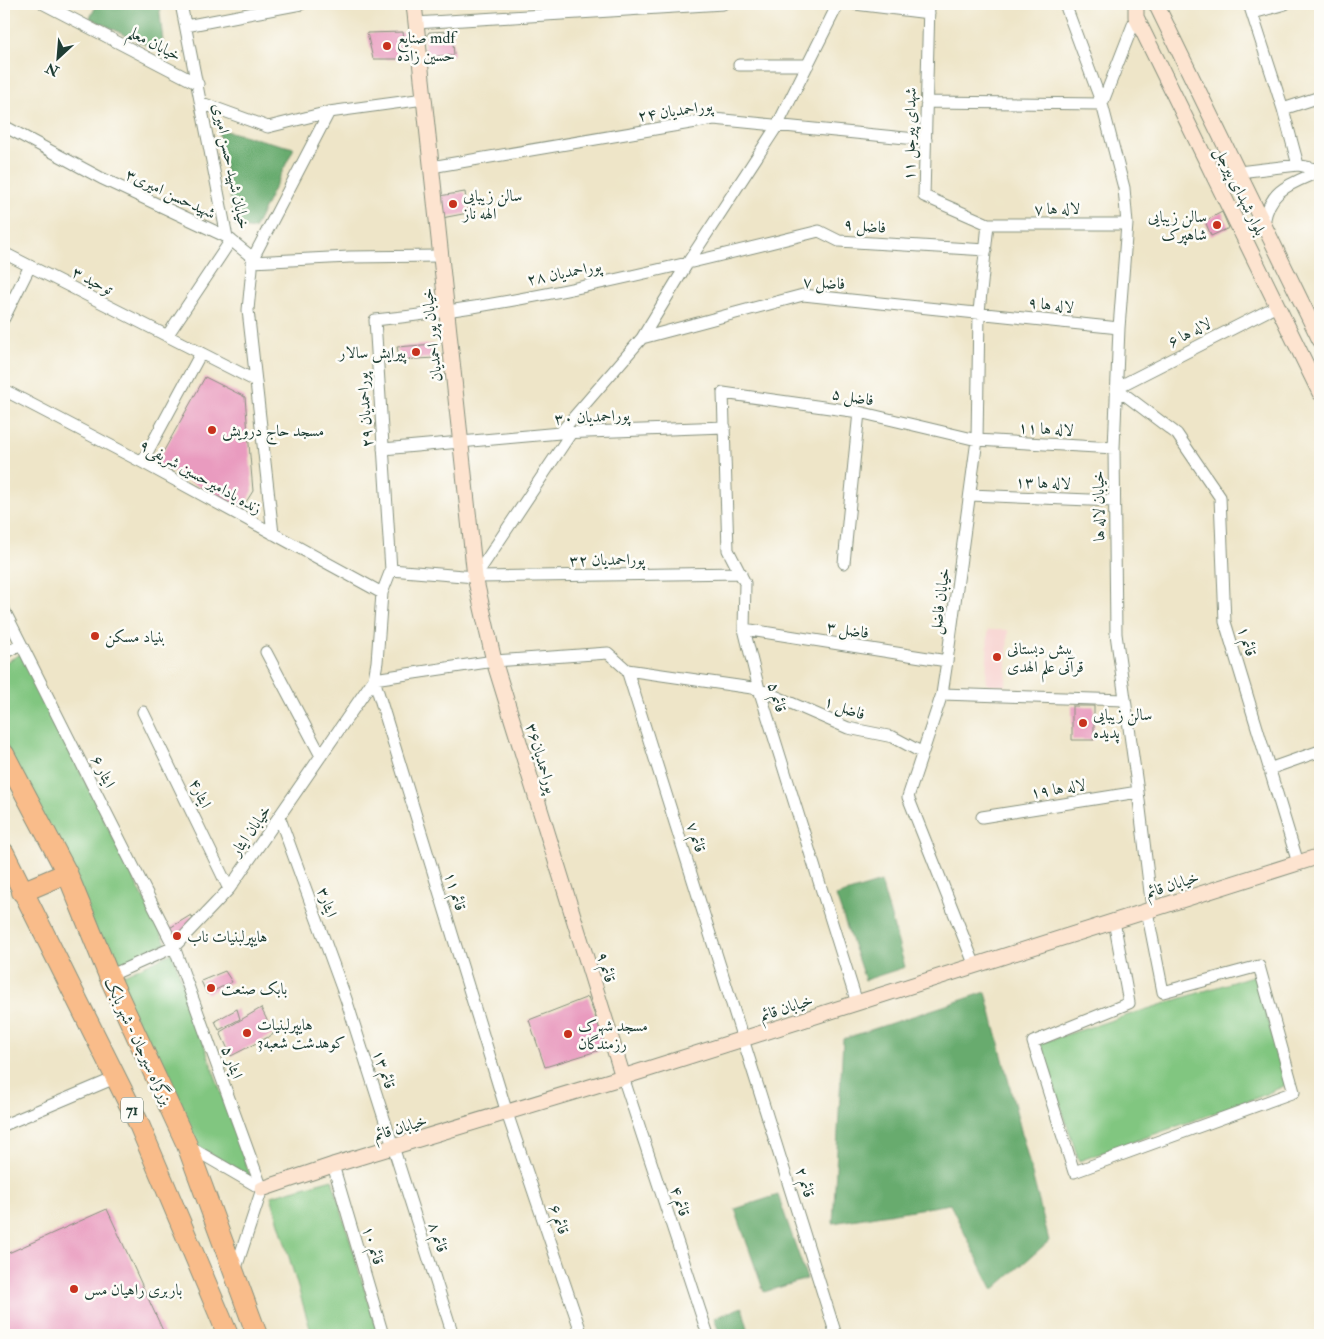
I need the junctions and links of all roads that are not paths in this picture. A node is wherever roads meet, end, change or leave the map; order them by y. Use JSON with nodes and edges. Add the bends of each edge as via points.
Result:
{"nodes":[{"id":1,"x":44,"y":4,"type":"edge"},
{"id":2,"x":181,"y":4,"type":"edge"},
{"id":3,"x":414,"y":4,"type":"edge"},
{"id":4,"x":723,"y":4,"type":"edge"},
{"id":5,"x":838,"y":4,"type":"edge"},
{"id":6,"x":855,"y":4,"type":"edge"},
{"id":7,"x":1064,"y":4,"type":"edge"},
{"id":8,"x":1156,"y":4,"type":"edge"},
{"id":9,"x":1285,"y":4,"type":"edge"},
{"id":10,"x":296,"y":5,"type":"edge"},
{"id":11,"x":1251,"y":8,"type":"edge"},
{"id":12,"x":929,"y":9,"type":"edge"},
{"id":13,"x":1136,"y":10,"type":"edge"},
{"id":14,"x":416,"y":23,"type":"junction"},
{"id":15,"x":186,"y":26,"type":"junction"},
{"id":16,"x":739,"y":65,"type":"dead end"},
{"id":17,"x":808,"y":65,"type":"junction"},
{"id":18,"x":198,"y":84,"type":"junction"},
{"id":19,"x":424,"y":98,"type":"junction"},
{"id":20,"x":1320,"y":98,"type":"edge"},
{"id":21,"x":926,"y":102,"type":"junction"},
{"id":22,"x":202,"y":103,"type":"junction"},
{"id":23,"x":1102,"y":104,"type":"junction"},
{"id":24,"x":1283,"y":109,"type":"junction"},
{"id":25,"x":329,"y":112,"type":"junction"},
{"id":26,"x":4,"y":126,"type":"edge"},
{"id":27,"x":777,"y":126,"type":"junction"},
{"id":28,"x":926,"y":140,"type":"junction"},
{"id":29,"x":1298,"y":165,"type":"junction"},
{"id":30,"x":431,"y":166,"type":"junction"},
{"id":31,"x":1320,"y":170,"type":"edge"},
{"id":32,"x":1239,"y":172,"type":"junction"},
{"id":33,"x":988,"y":224,"type":"junction"},
{"id":34,"x":1127,"y":224,"type":"junction"},
{"id":35,"x":1264,"y":224,"type":"junction"},
{"id":36,"x":229,"y":239,"type":"junction"},
{"id":37,"x":986,"y":250,"type":"junction"},
{"id":38,"x":4,"y":253,"type":"edge"},
{"id":39,"x":440,"y":256,"type":"junction"},
{"id":40,"x":253,"y":260,"type":"junction"},
{"id":41,"x":687,"y":264,"type":"junction"},
{"id":42,"x":30,"y":266,"type":"junction"},
{"id":43,"x":1277,"y":306,"type":"junction"},
{"id":44,"x":446,"y":312,"type":"junction"},
{"id":45,"x":980,"y":312,"type":"junction"},
{"id":46,"x":4,"y":318,"type":"edge"},
{"id":47,"x":1119,"y":328,"type":"junction"},
{"id":48,"x":167,"y":336,"type":"junction"},
{"id":49,"x":642,"y":338,"type":"junction"},
{"id":50,"x":1320,"y":340,"type":"edge"},
{"id":51,"x":202,"y":353,"type":"junction"},
{"id":52,"x":256,"y":381,"type":"junction"},
{"id":53,"x":1116,"y":388,"type":"junction"},
{"id":54,"x":4,"y":390,"type":"edge"},
{"id":55,"x":723,"y":393,"type":"joint"},
{"id":56,"x":1320,"y":393,"type":"edge"},
{"id":57,"x":859,"y":412,"type":"junction"},
{"id":58,"x":725,"y":427,"type":"junction"},
{"id":59,"x":566,"y":433,"type":"junction"},
{"id":60,"x":977,"y":440,"type":"junction"},
{"id":61,"x":460,"y":443,"type":"junction"},
{"id":62,"x":1114,"y":448,"type":"junction"},
{"id":63,"x":383,"y":449,"type":"junction"},
{"id":64,"x":142,"y":462,"type":"junction"},
{"id":65,"x":970,"y":495,"type":"junction"},
{"id":66,"x":1114,"y":500,"type":"junction"},
{"id":67,"x":274,"y":534,"type":"junction"},
{"id":68,"x":844,"y":563,"type":"dead end"},
{"id":69,"x":391,"y":570,"type":"junction"},
{"id":70,"x":741,"y":573,"type":"junction"},
{"id":71,"x":475,"y":577,"type":"junction"},
{"id":72,"x":382,"y":593,"type":"junction"},
{"id":73,"x":4,"y":610,"type":"edge"},
{"id":74,"x":744,"y":629,"type":"junction"},
{"id":75,"x":21,"y":644,"type":"junction"},
{"id":76,"x":266,"y":652,"type":"dead end"},
{"id":77,"x":4,"y":653,"type":"edge"},
{"id":78,"x":494,"y":661,"type":"junction"},
{"id":79,"x":947,"y":661,"type":"junction"},
{"id":80,"x":627,"y":670,"type":"junction"},
{"id":81,"x":374,"y":679,"type":"junction"},
{"id":82,"x":759,"y":689,"type":"junction"},
{"id":83,"x":942,"y":694,"type":"junction"},
{"id":84,"x":1124,"y":700,"type":"junction"},
{"id":85,"x":143,"y":712,"type":"dead end"},
{"id":86,"x":1320,"y":751,"type":"edge"},
{"id":87,"x":921,"y":752,"type":"junction"},
{"id":88,"x":4,"y":754,"type":"edge"},
{"id":89,"x":321,"y":756,"type":"junction"},
{"id":90,"x":1269,"y":769,"type":"junction"},
{"id":91,"x":1138,"y":792,"type":"junction"},
{"id":92,"x":279,"y":816,"type":"junction"},
{"id":93,"x":982,"y":816,"type":"dead end"},
{"id":94,"x":4,"y":853,"type":"edge"},
{"id":95,"x":1320,"y":856,"type":"edge"},
{"id":96,"x":1298,"y":863,"type":"junction"},
{"id":97,"x":557,"y":866,"type":"joint"},
{"id":98,"x":67,"y":873,"type":"junction"},
{"id":99,"x":229,"y":889,"type":"junction"},
{"id":100,"x":22,"y":892,"type":"junction"},
{"id":101,"x":1149,"y":910,"type":"junction"},
{"id":102,"x":1114,"y":921,"type":"junction"},
{"id":103,"x":174,"y":947,"type":"junction"},
{"id":104,"x":976,"y":966,"type":"junction"},
{"id":105,"x":109,"y":976,"type":"junction"},
{"id":106,"x":346,"y":999,"type":"joint"},
{"id":107,"x":856,"y":1003,"type":"junction"},
{"id":108,"x":744,"y":1039,"type":"junction"},
{"id":109,"x":623,"y":1077,"type":"junction"},
{"id":110,"x":115,"y":1078,"type":"junction"},
{"id":111,"x":507,"y":1113,"type":"junction"},
{"id":112,"x":4,"y":1125,"type":"edge"},
{"id":113,"x":187,"y":1145,"type":"junction"},
{"id":114,"x":394,"y":1148,"type":"junction"},
{"id":115,"x":333,"y":1165,"type":"junction"},
{"id":116,"x":262,"y":1189,"type":"junction"},
{"id":117,"x":234,"y":1275,"type":"junction"},
{"id":118,"x":228,"y":1335,"type":"edge"},
{"id":119,"x":257,"y":1335,"type":"edge"},
{"id":120,"x":383,"y":1335,"type":"edge"},
{"id":121,"x":453,"y":1335,"type":"edge"},
{"id":122,"x":582,"y":1335,"type":"edge"},
{"id":123,"x":708,"y":1335,"type":"edge"},
{"id":124,"x":836,"y":1335,"type":"edge"}],
"edges":[{"from":1,"to":18,"type":"street","name":"خیابان معلم"},
{"from":2,"to":15,"type":"street","name":"خیابان شهید حسن امیری"},
{"from":3,"to":14,"type":"street","name":"خیابان پور احمدیان"},
{"from":4,"to":14,"type":"street"},
{"from":5,"to":17,"type":"street"},
{"from":6,"to":12,"type":"street"},
{"from":7,"to":23,"type":"street","name":"خیابان لاله ها"},
{"from":8,"to":32,"type":"street","name":"بلوار شهدای پیرجل"},
{"from":9,"to":11,"type":"street"},
{"from":10,"to":15,"type":"street"},
{"from":11,"to":24,"type":"street"},
{"from":12,"to":21,"type":"street","name":"شهدای پیرجل ۱۱"},
{"from":13,"to":23,"type":"street"},
{"from":13,"to":43,"type":"street","name":"بلوار شهدای پیرجل"},
{"from":14,"to":19,"type":"street","name":"خیابان پور احمدیان"},
{"from":15,"to":18,"type":"street","name":"خیابان شهید حسن امیری"},
{"from":16,"to":17,"type":"street"},
{"from":17,"to":27,"type":"street"},
{"from":18,"to":22,"type":"street","name":"خیابان شهید حسن امیری"},
{"from":19,"to":25,"type":"street"},
{"from":19,"to":30,"type":"street","name":"خیابان پور احمدیان"},
{"from":20,"to":24,"type":"street"},
{"from":21,"to":23,"type":"street"},
{"from":21,"to":28,"type":"street","name":"شهدای پیرجل ۱۱"},
{"from":22,"to":25,"type":"street","via":[[268,127]]},
{"from":22,"to":36,"type":"street","name":"خیابان شهید حسن امیری"},
{"from":23,"to":34,"type":"street","name":"خیابان لاله ها","via":[[1124,188]]},
{"from":24,"to":29,"type":"street"},
{"from":25,"to":40,"type":"street"},
{"from":26,"to":36,"type":"street","name":"شهیدحسن امیری۳","via":[[101,178]]},
{"from":27,"to":28,"type":"street","name":"پوراحمدیان ۲۴"},
{"from":27,"to":30,"type":"street","name":"پوراحمدیان ۲۴","via":[[714,118]]},
{"from":27,"to":41,"type":"street"},
{"from":28,"to":33,"type":"street","name":"شهدای پیرجل ۱۱","via":[[924,196]]},
{"from":29,"to":31,"type":"street"},
{"from":29,"to":32,"type":"street"},
{"from":30,"to":39,"type":"street","name":"خیابان پور احمدیان"},
{"from":31,"to":35,"type":"street","via":[[1281,189],[1268,206]]},
{"from":32,"to":35,"type":"street","name":"بلوار شهدای پیرجل"},
{"from":33,"to":34,"type":"street","name":"لاله ها ۷"},
{"from":33,"to":37,"type":"street","name":"خیابان فاضل"},
{"from":34,"to":47,"type":"street","name":"خیابان لاله ها"},
{"from":35,"to":50,"type":"street","name":"بلوار شهدای پیرجل"},
{"from":36,"to":40,"type":"street","name":"خیابان شهید حسن امیری"},
{"from":36,"to":48,"type":"street"},
{"from":37,"to":41,"type":"street","name":"فاضل ۹","via":[[839,241],[819,231]]},
{"from":37,"to":45,"type":"street","name":"خیابان فاضل"},
{"from":38,"to":42,"type":"street","name":"توحید ۳"},
{"from":39,"to":40,"type":"street"},
{"from":39,"to":44,"type":"street","name":"خیابان پور احمدیان"},
{"from":40,"to":52,"type":"street","via":[[248,310]]},
{"from":41,"to":44,"type":"street","name":"پوراحمدیان ۲۸"},
{"from":41,"to":49,"type":"street"},
{"from":42,"to":46,"type":"street"},
{"from":42,"to":48,"type":"street","name":"توحید ۳"},
{"from":43,"to":53,"type":"street","name":"لاله ها ۶"},
{"from":43,"to":56,"type":"street","name":"بلوار شهدای پیرجل"},
{"from":44,"to":61,"type":"street","name":"خیابان پور احمدیان"},
{"from":44,"to":63,"type":"street","name":"پوراحمدیان ۲۹","via":[[375,320]]},
{"from":45,"to":47,"type":"street","name":"لاله ها ۹"},
{"from":45,"to":49,"type":"street","name":"فاضل ۷","via":[[803,294]]},
{"from":45,"to":60,"type":"street","name":"خیابان فاضل"},
{"from":47,"to":53,"type":"street","name":"خیابان لاله ها"},
{"from":48,"to":51,"type":"street","name":"توحید ۳"},
{"from":49,"to":59,"type":"street"},
{"from":51,"to":52,"type":"street","name":"توحید ۳"},
{"from":51,"to":64,"type":"street"},
{"from":52,"to":67,"type":"street"},
{"from":53,"to":62,"type":"street","name":"خیابان لاله ها"},
{"from":53,"to":90,"type":"street","name":"قائم ۱","via":[[1177,434],[1220,497],[1225,622]]},
{"from":54,"to":64,"type":"street","name":"زنده یادامیرحسین شریفی۹"},
{"from":55,"to":57,"type":"street","name":"فاضل ۵"},
{"from":55,"to":58,"type":"street","name":"قائم ۵"},
{"from":57,"to":60,"type":"street","name":"فاضل ۵"},
{"from":57,"to":68,"type":"street"},
{"from":58,"to":59,"type":"street","name":"پوراحمدیان ۳۰"},
{"from":58,"to":70,"type":"street","name":"قائم ۵","via":[[728,550]]},
{"from":59,"to":61,"type":"street","name":"پوراحمدیان ۳۰"},
{"from":59,"to":71,"type":"street"},
{"from":60,"to":62,"type":"street","name":"لاله ها ۱۱"},
{"from":60,"to":65,"type":"street","name":"خیابان فاضل"},
{"from":61,"to":63,"type":"street","name":"پوراحمدیان ۳۰"},
{"from":61,"to":71,"type":"street","name":"خیابان پور احمدیان"},
{"from":62,"to":66,"type":"street","name":"خیابان لاله ها"},
{"from":63,"to":69,"type":"street","name":"پوراحمدیان ۲۹"},
{"from":64,"to":67,"type":"street","name":"زنده یادامیرحسین شریفی۹"},
{"from":65,"to":66,"type":"street","name":"لاله ها ۱۳"},
{"from":65,"to":79,"type":"street","name":"خیابان فاضل"},
{"from":66,"to":84,"type":"street","name":"خیابان لاله ها","via":[[1116,634]]},
{"from":67,"to":72,"type":"street","name":"زنده یادامیرحسین شریفی۹"},
{"from":69,"to":71,"type":"street","name":"پوراحمدیان ۳۲"},
{"from":69,"to":72,"type":"street","name":"خیابان ایثار"},
{"from":70,"to":71,"type":"street","name":"پوراحمدیان ۳۲"},
{"from":70,"to":74,"type":"street","name":"قائم ۵","via":[[745,583]]},
{"from":71,"to":78,"type":"street","name":"خیابان پور احمدیان"},
{"from":72,"to":81,"type":"street","name":"خیابان ایثار"},
{"from":73,"to":75,"type":"street","name":"ایثار ۶"},
{"from":74,"to":79,"type":"street","name":"فاضل ۳"},
{"from":74,"to":82,"type":"street","name":"قائم ۵"},
{"from":75,"to":77,"type":"street"},
{"from":75,"to":103,"type":"street","name":"ایثار ۶"},
{"from":76,"to":89,"type":"street"},
{"from":78,"to":80,"type":"street","via":[[608,653]]},
{"from":78,"to":81,"type":"street"},
{"from":78,"to":97,"type":"street","name":"پوراحمدیان۳۶"},
{"from":79,"to":83,"type":"street","name":"خیابان فاضل"},
{"from":80,"to":82,"type":"street","name":"فاضل ۱"},
{"from":80,"to":108,"type":"street","name":"قائم ۷"},
{"from":81,"to":89,"type":"street","name":"خیابان ایثار"},
{"from":81,"to":111,"type":"street","name":"قائم ۱۱"},
{"from":82,"to":87,"type":"street","name":"فاضل ۱","via":[[848,728],[893,737]]},
{"from":82,"to":107,"type":"street","name":"قائم ۵"},
{"from":83,"to":84,"type":"street"},
{"from":83,"to":87,"type":"street","name":"خیابان فاضل"},
{"from":84,"to":91,"type":"street","name":"خیابان لاله ها"},
{"from":85,"to":99,"type":"street","name":"ایثار۴"},
{"from":86,"to":90,"type":"street"},
{"from":87,"to":104,"type":"street","name":"خیابان فاضل","via":[[908,797]]},
{"from":88,"to":98,"type":"highway","name":"بزرگراه سیرجان - شهر بابک","number":"71"},
{"from":89,"to":92,"type":"street","name":"خیابان ایثار"},
{"from":90,"to":96,"type":"street","name":"قائم ۱"},
{"from":91,"to":93,"type":"street","name":"لاله ها ۱۹"},
{"from":91,"to":101,"type":"street","name":"خیابان لاله ها"},
{"from":92,"to":99,"type":"street","name":"خیابان ایثار"},
{"from":92,"to":106,"type":"street","name":"ایثار۳"},
{"from":94,"to":100,"type":"highway","number":"71"},
{"from":95,"to":96,"type":"street","name":"خیابان قائم"},
{"from":96,"to":101,"type":"street","name":"خیابان قائم"},
{"from":97,"to":109,"type":"street","name":"قائم ۹"},
{"from":98,"to":100,"type":"highway"},
{"from":98,"to":105,"type":"highway","name":"بزرگراه سیرجان - شهر بابک","number":"71"},
{"from":99,"to":103,"type":"street","name":"خیابان ایثار"},
{"from":100,"to":110,"type":"highway","number":"71"},
{"from":101,"to":102,"type":"street","name":"خیابان قائم"},
{"from":101,"to":102,"type":"street","name":"خیابان لاله ها","via":[[1162,992],[1259,966],[1294,1092],[1074,1172],[1033,1042],[1129,1003]]},
{"from":102,"to":104,"type":"street","name":"خیابان قائم"},
{"from":103,"to":105,"type":"street","name":"خیابان ایثار"},
{"from":103,"to":116,"type":"street","name":"ایثار ۵"},
{"from":104,"to":107,"type":"street","name":"خیابان قائم"},
{"from":105,"to":113,"type":"highway","name":"بزرگراه سیرجان - شهر بابک","number":"71"},
{"from":106,"to":114,"type":"street","name":"قائم ۱۳"},
{"from":107,"to":108,"type":"street","name":"خیابان قائم"},
{"from":108,"to":109,"type":"street","name":"خیابان قائم"},
{"from":108,"to":124,"type":"street","name":"قائم ۲"},
{"from":109,"to":111,"type":"street","name":"خیابان قائم"},
{"from":109,"to":123,"type":"street","name":"قائم ۴"},
{"from":110,"to":112,"type":"street"},
{"from":110,"to":118,"type":"highway","number":"71","via":[[142,1131]]},
{"from":111,"to":114,"type":"street","name":"خیابان قائم"},
{"from":111,"to":122,"type":"street","name":"قائم ۶"},
{"from":113,"to":116,"type":"street"},
{"from":113,"to":117,"type":"highway","name":"بزرگراه سیرجان - شهر بابک","number":"71"},
{"from":114,"to":115,"type":"street","name":"خیابان قائم"},
{"from":114,"to":121,"type":"street","name":"قائم ۸"},
{"from":115,"to":116,"type":"street","name":"خیابان قائم"},
{"from":115,"to":120,"type":"street","name":"قائم ۱۰"},
{"from":116,"to":117,"type":"street"},
{"from":117,"to":119,"type":"highway","name":"بزرگراه سیرجان - شهر بابک","number":"71"}]}
